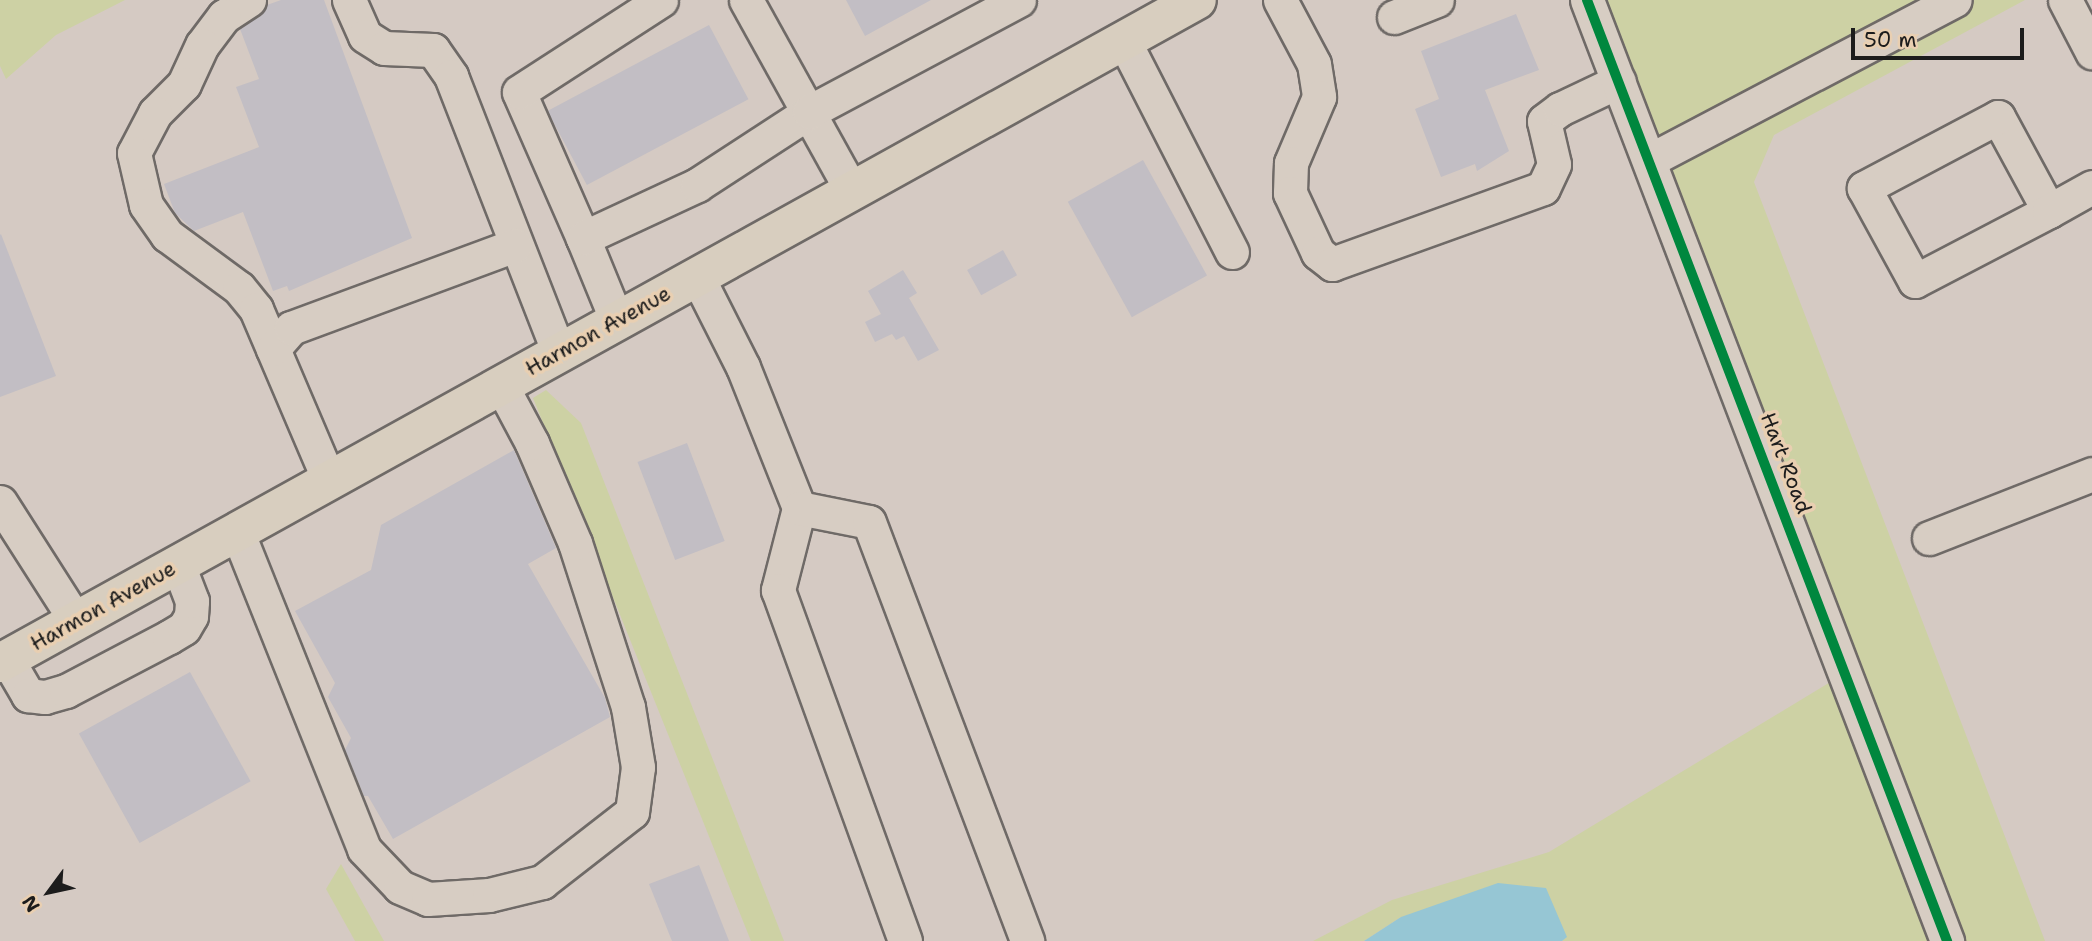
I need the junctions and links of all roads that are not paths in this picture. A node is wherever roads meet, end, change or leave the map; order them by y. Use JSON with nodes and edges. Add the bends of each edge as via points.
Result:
{"nodes":[{"id":1,"x":249,"y":0,"type":"edge"},
{"id":2,"x":349,"y":0,"type":"edge"},
{"id":3,"x":661,"y":0,"type":"edge"},
{"id":4,"x":746,"y":0,"type":"edge"},
{"id":5,"x":1019,"y":0,"type":"edge"},
{"id":6,"x":1197,"y":0,"type":"edge"},
{"id":7,"x":1280,"y":0,"type":"edge"},
{"id":8,"x":1437,"y":0,"type":"edge"},
{"id":9,"x":1587,"y":0,"type":"edge"},
{"id":10,"x":1955,"y":0,"type":"edge"},
{"id":11,"x":2065,"y":0,"type":"edge"},
{"id":12,"x":1394,"y":17,"type":"dead end"},
{"id":13,"x":1124,"y":41,"type":"junction"},
{"id":14,"x":2092,"y":52,"type":"edge"},
{"id":15,"x":1619,"y":81,"type":"junction"},
{"id":16,"x":809,"y":112,"type":"junction"},
{"id":17,"x":1650,"y":160,"type":"junction"},
{"id":18,"x":2092,"y":187,"type":"edge"},
{"id":19,"x":852,"y":191,"type":"junction"},
{"id":20,"x":2049,"y":211,"type":"junction"},
{"id":21,"x":583,"y":238,"type":"junction"},
{"id":22,"x":515,"y":245,"type":"junction"},
{"id":23,"x":1232,"y":251,"type":"dead end"},
{"id":24,"x":698,"y":276,"type":"junction"},
{"id":25,"x":617,"y":321,"type":"junction"},
{"id":26,"x":273,"y":348,"type":"junction"},
{"id":27,"x":559,"y":353,"type":"junction"},
{"id":28,"x":500,"y":385,"type":"junction"},
{"id":29,"x":2092,"y":474,"type":"edge"},
{"id":30,"x":329,"y":480,"type":"junction"},
{"id":31,"x":0,"y":502,"type":"edge"},
{"id":32,"x":799,"y":508,"type":"junction"},
{"id":33,"x":237,"y":531,"type":"junction"},
{"id":34,"x":1929,"y":538,"type":"dead end"},
{"id":35,"x":178,"y":564,"type":"junction"},
{"id":36,"x":76,"y":621,"type":"junction"},
{"id":37,"x":4,"y":661,"type":"edge"},
{"id":38,"x":905,"y":941,"type":"edge"},
{"id":39,"x":1027,"y":941,"type":"edge"},
{"id":40,"x":1947,"y":941,"type":"edge"}],
"edges":[{"from":1,"to":26,"type":"street","via":[[224,16],[202,46],[184,83],[155,113],[134,153],[146,205],[167,235],[239,288],[256,309]]},
{"from":2,"to":22,"type":"street","via":[[365,36],[384,48],[433,50],[450,76]]},
{"from":3,"to":21,"type":"street","via":[[519,92]]},
{"from":4,"to":16,"type":"street"},
{"from":5,"to":16,"type":"street"},
{"from":6,"to":13,"type":"main road","name":"Harmon Avenue"},
{"from":7,"to":15,"type":"street","via":[[1314,64],[1319,97],[1291,163],[1290,193],[1318,253],[1332,264],[1543,188],[1554,164],[1544,121]]},
{"from":8,"to":12,"type":"street"},
{"from":9,"to":15,"type":"street","name":"Hart Road"},
{"from":10,"to":17,"type":"street"},
{"from":11,"to":14,"type":"street"},
{"from":13,"to":19,"type":"main road","name":"Harmon Avenue"},
{"from":13,"to":23,"type":"street"},
{"from":15,"to":17,"type":"street","name":"Hart Road"},
{"from":16,"to":19,"type":"street"},
{"from":16,"to":21,"type":"street","via":[[697,185]]},
{"from":17,"to":40,"type":"street","name":"Hart Road"},
{"from":18,"to":20,"type":"street"},
{"from":19,"to":24,"type":"main road","name":"Harmon Avenue"},
{"from":20,"to":20,"type":"street","via":[[1915,281],[1864,188],[1998,117]]},
{"from":21,"to":25,"type":"street"},
{"from":22,"to":26,"type":"street","via":[[291,328]]},
{"from":22,"to":27,"type":"street"},
{"from":24,"to":25,"type":"main road","name":"Harmon Avenue"},
{"from":24,"to":32,"type":"street","via":[[743,367]]},
{"from":25,"to":27,"type":"main road","name":"Harmon Avenue"},
{"from":26,"to":30,"type":"street"},
{"from":27,"to":28,"type":"main road","name":"Harmon Avenue"},
{"from":28,"to":30,"type":"main road","name":"Harmon Avenue"},
{"from":28,"to":33,"type":"street","via":[[532,443],[575,544],[628,707],[638,766],[632,812],[542,882],[489,895],[428,900],[400,887],[364,849]]},
{"from":29,"to":34,"type":"street"},
{"from":30,"to":33,"type":"main road","name":"Harmon Avenue"},
{"from":31,"to":36,"type":"street"},
{"from":32,"to":38,"type":"street","via":[[778,590]]},
{"from":32,"to":39,"type":"street","via":[[869,523]]},
{"from":33,"to":35,"type":"main road","name":"Harmon Avenue"},
{"from":35,"to":36,"type":"main road","name":"Harmon Avenue"},
{"from":35,"to":37,"type":"street","via":[[192,601],[191,616],[184,628],[169,637],[66,691],[45,697],[28,695]]},
{"from":36,"to":37,"type":"main road","name":"Harmon Avenue"}]}
